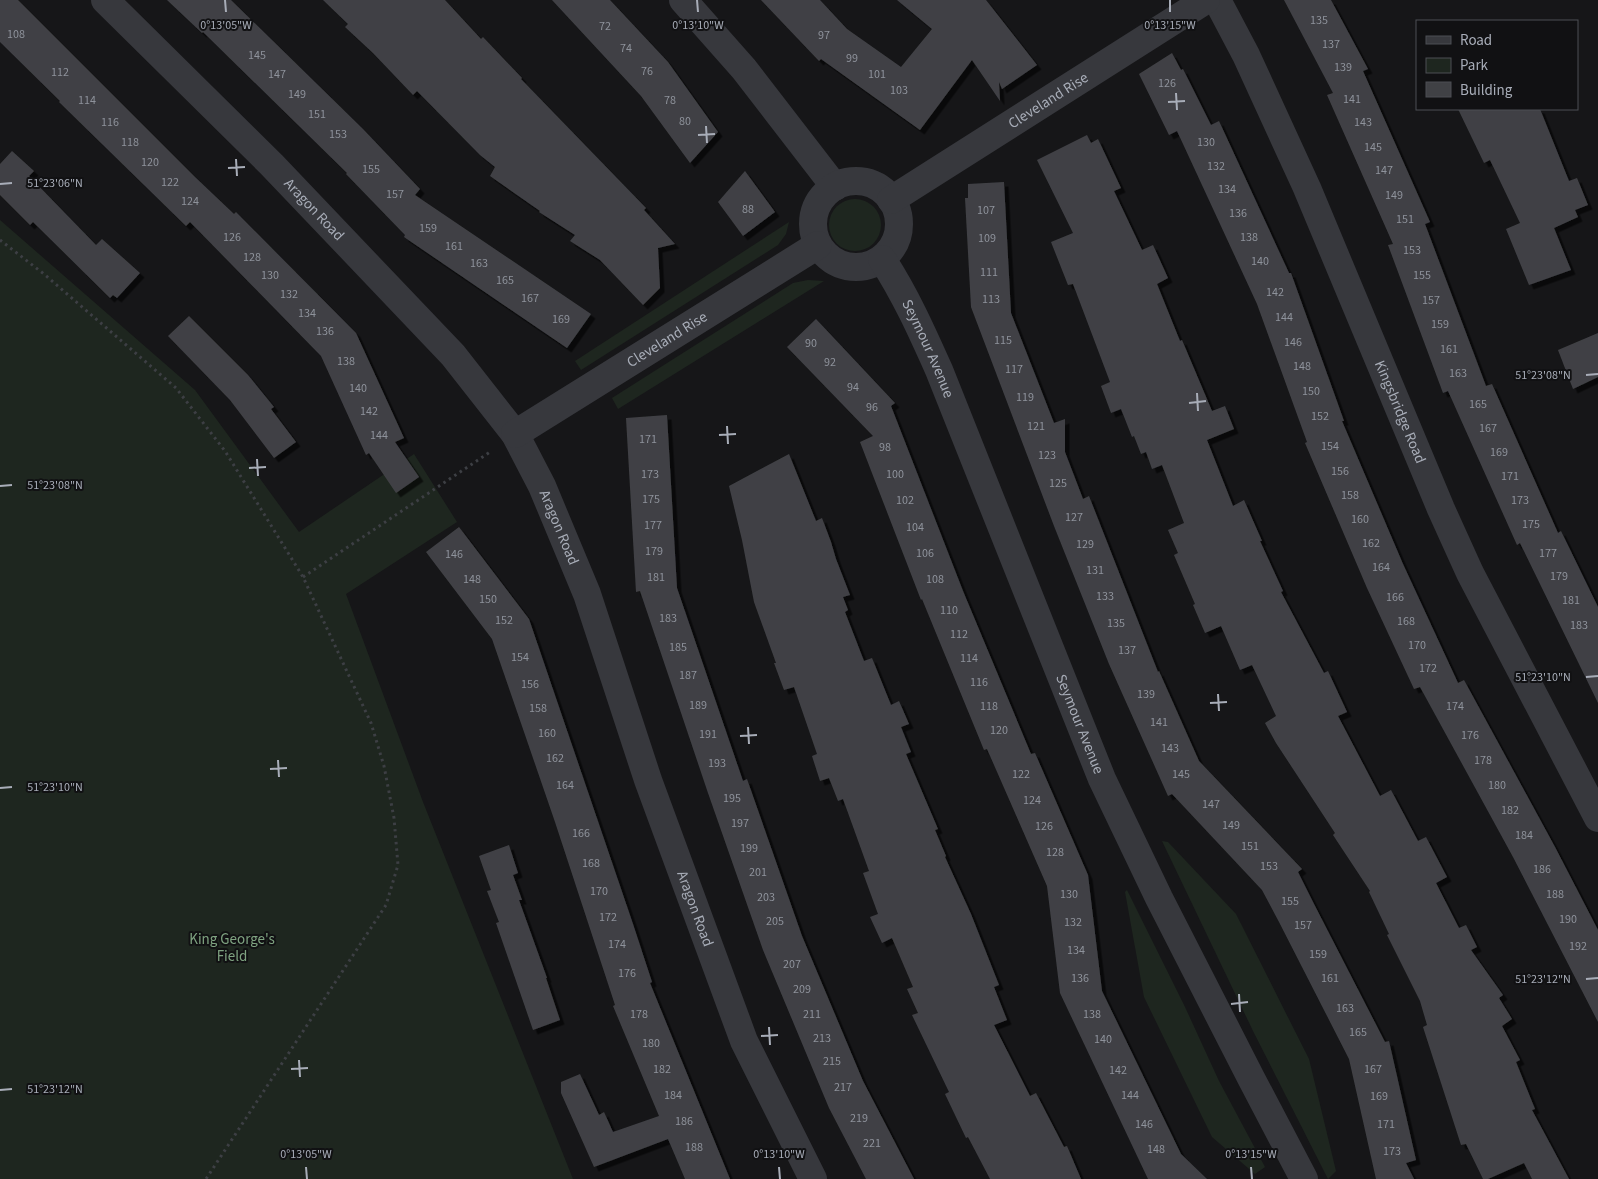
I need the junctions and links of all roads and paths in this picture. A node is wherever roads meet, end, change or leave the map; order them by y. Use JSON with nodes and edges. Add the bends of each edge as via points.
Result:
{"nodes":[{"id":1,"x":105,"y":0,"type":"edge"},
{"id":2,"x":683,"y":0,"type":"edge"},
{"id":3,"x":1206,"y":0,"type":"edge"},
{"id":4,"x":1217,"y":0,"type":"edge"},
{"id":5,"x":835,"y":187,"type":"junction"},
{"id":6,"x":891,"y":200,"type":"junction"},
{"id":7,"x":0,"y":240,"type":"edge"},
{"id":8,"x":818,"y":245,"type":"junction"},
{"id":9,"x":882,"y":258,"type":"junction"},
{"id":10,"x":515,"y":434,"type":"junction"},
{"id":11,"x":304,"y":577,"type":"junction"},
{"id":12,"x":1598,"y":818,"type":"edge"},
{"id":13,"x":206,"y":1179,"type":"edge"},
{"id":14,"x":813,"y":1179,"type":"edge"},
{"id":15,"x":1304,"y":1179,"type":"edge"}],
"edges":[{"from":1,"to":10,"type":"street","name":"Aragon Road","via":[[272,165],[453,355]]},
{"from":2,"to":5,"type":"street","via":[[744,69]]},
{"from":3,"to":6,"type":"street","name":"Cleveland Rise"},
{"from":4,"to":12,"type":"street","name":"Kingsbridge Road","via":[[1307,188],[1470,573]]},
{"from":5,"to":6,"type":"street","via":[[846,182],[872,184]]},
{"from":5,"to":8,"type":"street","via":[[824,195],[813,219]]},
{"from":6,"to":9,"type":"street","via":[[899,225],[891,249]]},
{"from":7,"to":11,"type":"path","via":[[176,388],[225,451]]},
{"from":8,"to":9,"type":"street","via":[[840,264],[854,267],[869,265]]},
{"from":8,"to":10,"type":"street","name":"Cleveland Rise"},
{"from":9,"to":15,"type":"street","name":"Seymour Avenue","via":[[919,325],[939,370],[1102,779],[1159,898]]},
{"from":10,"to":11,"type":"path"},
{"from":10,"to":14,"type":"street","name":"Aragon Road","via":[[542,486],[587,594],[648,780],[744,1041]]},
{"from":11,"to":13,"type":"path","via":[[371,723],[384,766],[394,818],[398,865],[386,905]]}]}
